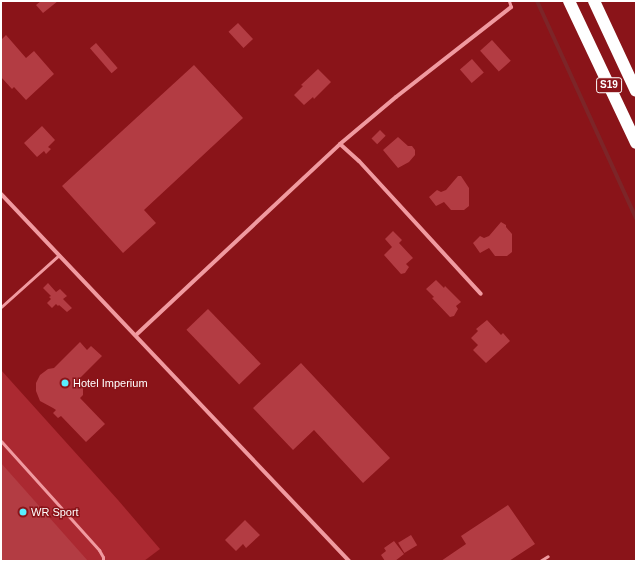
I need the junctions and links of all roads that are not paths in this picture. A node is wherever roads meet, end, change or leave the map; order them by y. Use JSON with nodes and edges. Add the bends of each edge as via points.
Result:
{"nodes":[{"id":1,"x":509,"y":1,"type":"edge"},
{"id":2,"x":570,"y":1,"type":"edge"},
{"id":3,"x":594,"y":1,"type":"edge"},
{"id":4,"x":511,"y":7,"type":"joint"},
{"id":5,"x":636,"y":91,"type":"edge"},
{"id":6,"x":636,"y":143,"type":"edge"},
{"id":7,"x":340,"y":144,"type":"junction"},
{"id":8,"x":1,"y":194,"type":"edge"},
{"id":9,"x":59,"y":255,"type":"junction"},
{"id":10,"x":481,"y":294,"type":"dead end"},
{"id":11,"x":1,"y":307,"type":"edge"},
{"id":12,"x":136,"y":335,"type":"junction"},
{"id":13,"x":1,"y":441,"type":"edge"},
{"id":14,"x":548,"y":556,"type":"dead end"},
{"id":15,"x":102,"y":561,"type":"edge"},
{"id":16,"x":349,"y":561,"type":"edge"},
{"id":17,"x":540,"y":561,"type":"edge"}],
"edges":[{"from":1,"to":4,"type":"lane"},
{"from":2,"to":6,"type":"highway","number":"S19"},
{"from":3,"to":5,"type":"highway","number":"S19"},
{"from":4,"to":7,"type":"street"},
{"from":7,"to":10,"type":"street","via":[[359,161]]},
{"from":7,"to":12,"type":"street"},
{"from":8,"to":9,"type":"street"},
{"from":9,"to":11,"type":"lane"},
{"from":9,"to":12,"type":"street"},
{"from":12,"to":16,"type":"street"},
{"from":13,"to":15,"type":"lane","via":[[99,550],[103,557]]},
{"from":14,"to":17,"type":"lane"}]}
